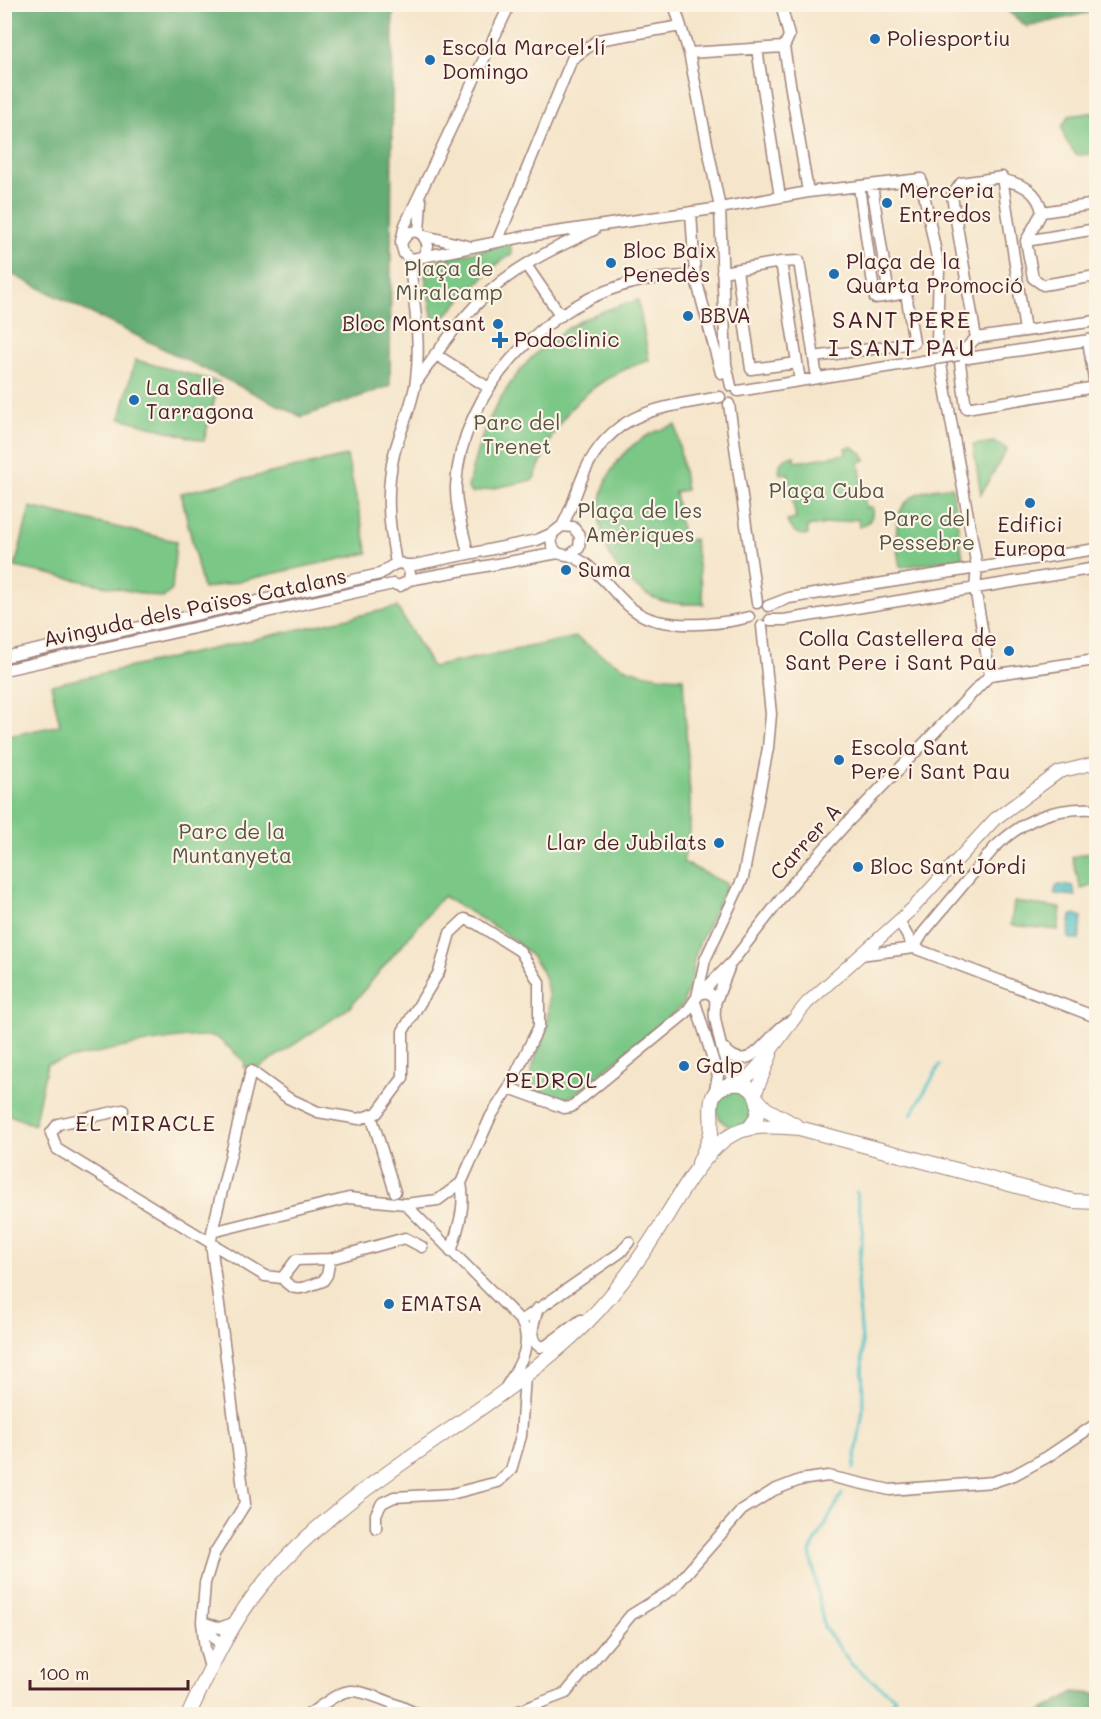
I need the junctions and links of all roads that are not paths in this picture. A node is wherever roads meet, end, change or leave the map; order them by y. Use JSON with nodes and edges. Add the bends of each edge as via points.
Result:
{"nodes":[{"id":1,"x":510,"y":4,"type":"edge"},
{"id":2,"x":674,"y":4,"type":"edge"},
{"id":3,"x":781,"y":4,"type":"edge"},
{"id":4,"x":681,"y":26,"type":"junction"},
{"id":5,"x":784,"y":47,"type":"junction"},
{"id":6,"x":757,"y":49,"type":"junction"},
{"id":7,"x":689,"y":53,"type":"junction"},
{"id":8,"x":1003,"y":180,"type":"junction"},
{"id":9,"x":872,"y":185,"type":"junction"},
{"id":10,"x":859,"y":187,"type":"junction"},
{"id":11,"x":808,"y":192,"type":"junction"},
{"id":12,"x":421,"y":195,"type":"junction"},
{"id":13,"x":780,"y":197,"type":"junction"},
{"id":14,"x":1096,"y":204,"type":"edge"},
{"id":15,"x":720,"y":208,"type":"junction"},
{"id":16,"x":692,"y":212,"type":"junction"},
{"id":17,"x":1042,"y":212,"type":"junction"},
{"id":18,"x":604,"y":225,"type":"junction"},
{"id":19,"x":1096,"y":229,"type":"edge"},
{"id":20,"x":422,"y":234,"type":"junction"},
{"id":21,"x":1026,"y":241,"type":"junction"},
{"id":22,"x":497,"y":242,"type":"junction"},
{"id":23,"x":401,"y":244,"type":"junction"},
{"id":24,"x":471,"y":247,"type":"junction"},
{"id":25,"x":423,"y":256,"type":"junction"},
{"id":26,"x":412,"y":259,"type":"junction"},
{"id":27,"x":781,"y":262,"type":"junction"},
{"id":28,"x":526,"y":265,"type":"junction"},
{"id":29,"x":737,"y":270,"type":"junction"},
{"id":30,"x":722,"y":273,"type":"junction"},
{"id":31,"x":695,"y":275,"type":"junction"},
{"id":32,"x":1096,"y":276,"type":"edge"},
{"id":33,"x":889,"y":296,"type":"junction"},
{"id":34,"x":561,"y":316,"type":"junction"},
{"id":35,"x":1096,"y":321,"type":"edge"},
{"id":36,"x":1025,"y":331,"type":"junction"},
{"id":37,"x":976,"y":338,"type":"junction"},
{"id":38,"x":1092,"y":340,"type":"edge"},
{"id":39,"x":435,"y":354,"type":"junction"},
{"id":40,"x":959,"y":355,"type":"junction"},
{"id":41,"x":814,"y":357,"type":"junction"},
{"id":42,"x":797,"y":363,"type":"junction"},
{"id":43,"x":818,"y":378,"type":"junction"},
{"id":44,"x":800,"y":381,"type":"junction"},
{"id":45,"x":416,"y":383,"type":"junction"},
{"id":46,"x":489,"y":388,"type":"junction"},
{"id":47,"x":1096,"y":390,"type":"edge"},
{"id":48,"x":728,"y":393,"type":"junction"},
{"id":49,"x":557,"y":529,"type":"junction"},
{"id":50,"x":1096,"y":549,"type":"edge"},
{"id":51,"x":468,"y":554,"type":"junction"},
{"id":52,"x":564,"y":554,"type":"junction"},
{"id":53,"x":397,"y":566,"type":"junction"},
{"id":54,"x":977,"y":567,"type":"junction"},
{"id":55,"x":1096,"y":568,"type":"edge"},
{"id":56,"x":409,"y":580,"type":"junction"},
{"id":57,"x":393,"y":584,"type":"junction"},
{"id":58,"x":975,"y":588,"type":"junction"},
{"id":59,"x":789,"y":598,"type":"junction"},
{"id":60,"x":756,"y":603,"type":"junction"},
{"id":61,"x":768,"y":606,"type":"junction"},
{"id":62,"x":749,"y":617,"type":"junction"},
{"id":63,"x":795,"y":618,"type":"junction"},
{"id":64,"x":766,"y":623,"type":"junction"},
{"id":65,"x":4,"y":657,"type":"edge"},
{"id":66,"x":1096,"y":660,"type":"edge"},
{"id":67,"x":4,"y":670,"type":"edge"},
{"id":68,"x":990,"y":675,"type":"junction"},
{"id":69,"x":1096,"y":763,"type":"edge"},
{"id":70,"x":1096,"y":809,"type":"edge"},
{"id":71,"x":899,"y":921,"type":"junction"},
{"id":72,"x":914,"y":948,"type":"junction"},
{"id":73,"x":860,"y":955,"type":"junction"},
{"id":74,"x":710,"y":957,"type":"junction"},
{"id":75,"x":732,"y":962,"type":"junction"},
{"id":76,"x":712,"y":982,"type":"junction"},
{"id":77,"x":715,"y":1000,"type":"junction"},
{"id":78,"x":699,"y":1003,"type":"junction"},
{"id":79,"x":1096,"y":1017,"type":"edge"},
{"id":80,"x":793,"y":1019,"type":"junction"},
{"id":81,"x":722,"y":1046,"type":"junction"},
{"id":82,"x":774,"y":1048,"type":"junction"},
{"id":83,"x":738,"y":1084,"type":"junction"},
{"id":84,"x":509,"y":1088,"type":"junction"},
{"id":85,"x":714,"y":1094,"type":"junction"},
{"id":86,"x":756,"y":1097,"type":"junction"},
{"id":87,"x":123,"y":1110,"type":"dead end"},
{"id":88,"x":371,"y":1115,"type":"junction"},
{"id":89,"x":711,"y":1115,"type":"junction"},
{"id":90,"x":799,"y":1128,"type":"junction"},
{"id":91,"x":742,"y":1131,"type":"junction"},
{"id":92,"x":696,"y":1171,"type":"junction"},
{"id":93,"x":461,"y":1183,"type":"junction"},
{"id":94,"x":395,"y":1192,"type":"dead end"},
{"id":95,"x":1096,"y":1202,"type":"edge"},
{"id":96,"x":405,"y":1204,"type":"junction"},
{"id":97,"x":211,"y":1237,"type":"junction"},
{"id":98,"x":629,"y":1242,"type":"dead end"},
{"id":99,"x":422,"y":1247,"type":"dead end"},
{"id":100,"x":451,"y":1252,"type":"junction"},
{"id":101,"x":330,"y":1259,"type":"junction"},
{"id":102,"x":282,"y":1278,"type":"junction"},
{"id":103,"x":605,"y":1303,"type":"junction"},
{"id":104,"x":538,"y":1308,"type":"junction"},
{"id":105,"x":520,"y":1321,"type":"junction"},
{"id":106,"x":540,"y":1347,"type":"junction"},
{"id":107,"x":524,"y":1356,"type":"junction"},
{"id":108,"x":525,"y":1375,"type":"junction"},
{"id":109,"x":502,"y":1392,"type":"junction"},
{"id":110,"x":1096,"y":1424,"type":"edge"},
{"id":111,"x":376,"y":1528,"type":"dead end"},
{"id":112,"x":202,"y":1622,"type":"junction"},
{"id":113,"x":235,"y":1622,"type":"junction"},
{"id":114,"x":204,"y":1642,"type":"junction"},
{"id":115,"x":221,"y":1646,"type":"junction"},
{"id":116,"x":210,"y":1668,"type":"junction"},
{"id":117,"x":201,"y":1688,"type":"junction"},
{"id":118,"x":189,"y":1714,"type":"edge"},
{"id":119,"x":196,"y":1714,"type":"edge"},
{"id":120,"x":309,"y":1714,"type":"edge"},
{"id":121,"x":418,"y":1714,"type":"edge"},
{"id":122,"x":511,"y":1714,"type":"edge"}],
"edges":[{"from":1,"to":12,"type":"street"},
{"from":2,"to":4,"type":"street"},
{"from":3,"to":5,"type":"street","via":[[789,36]]},
{"from":4,"to":7,"type":"street"},
{"from":4,"to":22,"type":"street","via":[[598,39],[572,59]]},
{"from":5,"to":6,"type":"street"},
{"from":5,"to":11,"type":"street"},
{"from":6,"to":7,"type":"street"},
{"from":6,"to":13,"type":"street"},
{"from":7,"to":15,"type":"street"},
{"from":8,"to":17,"type":"street","via":[[1030,190],[1040,200]]},
{"from":8,"to":36,"type":"street"},
{"from":8,"to":37,"type":"street","via":[[1002,177],[961,183],[952,196]]},
{"from":9,"to":10,"type":"street"},
{"from":9,"to":33,"type":"street"},
{"from":9,"to":54,"type":"street","via":[[921,179],[939,268],[937,342]]},
{"from":10,"to":11,"type":"street"},
{"from":10,"to":33,"type":"street","via":[[875,298]]},
{"from":11,"to":13,"type":"street"},
{"from":12,"to":20,"type":"street"},
{"from":12,"to":23,"type":"street","via":[[405,225]]},
{"from":13,"to":15,"type":"street"},
{"from":14,"to":17,"type":"street"},
{"from":15,"to":16,"type":"street"},
{"from":15,"to":30,"type":"street"},
{"from":16,"to":18,"type":"street"},
{"from":16,"to":31,"type":"street"},
{"from":17,"to":21,"type":"street"},
{"from":18,"to":22,"type":"street"},
{"from":18,"to":28,"type":"street"},
{"from":19,"to":21,"type":"street"},
{"from":20,"to":23,"type":"street","via":[[405,235]]},
{"from":20,"to":24,"type":"street"},
{"from":20,"to":25,"type":"street","via":[[428,246]]},
{"from":21,"to":32,"type":"street","via":[[1034,278],[1043,285]]},
{"from":22,"to":24,"type":"street"},
{"from":23,"to":26,"type":"street","via":[[404,254]]},
{"from":24,"to":25,"type":"street"},
{"from":25,"to":26,"type":"street"},
{"from":26,"to":45,"type":"street"},
{"from":27,"to":29,"type":"street"},
{"from":27,"to":41,"type":"street","via":[[799,261]]},
{"from":27,"to":42,"type":"street"},
{"from":28,"to":34,"type":"street"},
{"from":28,"to":39,"type":"street","via":[[476,305]]},
{"from":29,"to":30,"type":"street"},
{"from":29,"to":42,"type":"street","via":[[751,369]]},
{"from":30,"to":48,"type":"street"},
{"from":31,"to":34,"type":"street","via":[[640,281],[597,295]]},
{"from":31,"to":48,"type":"street"},
{"from":33,"to":41,"type":"street","via":[[906,293],[914,343]]},
{"from":34,"to":46,"type":"street","via":[[513,356]]},
{"from":35,"to":36,"type":"street"},
{"from":36,"to":37,"type":"street"},
{"from":37,"to":40,"type":"street"},
{"from":38,"to":40,"type":"street","via":[[968,358]]},
{"from":38,"to":47,"type":"street"},
{"from":39,"to":45,"type":"street"},
{"from":39,"to":46,"type":"street"},
{"from":40,"to":43,"type":"street","bridge":true},
{"from":40,"to":47,"type":"street","via":[[966,408]]},
{"from":41,"to":43,"type":"street"},
{"from":42,"to":44,"type":"street"},
{"from":43,"to":44,"type":"street"},
{"from":44,"to":48,"type":"street"},
{"from":45,"to":53,"type":"street","via":[[391,472],[388,516]]},
{"from":46,"to":51,"type":"street","via":[[463,442],[456,488]]},
{"from":48,"to":49,"type":"street","via":[[647,411],[618,428],[591,459]]},
{"from":48,"to":60,"type":"street"},
{"from":49,"to":51,"type":"street","name":"Avinguda dels Països Catalans","via":[[537,540]]},
{"from":49,"to":52,"type":"street","via":[[551,544]]},
{"from":49,"to":52,"type":"street","via":[[573,527],[580,536],[579,548]]},
{"from":50,"to":54,"type":"street"},
{"from":51,"to":53,"type":"street","name":"Avinguda dels Països Catalans"},
{"from":52,"to":56,"type":"street"},
{"from":52,"to":62,"type":"street","via":[[594,571],[635,611],[656,621],[680,625]]},
{"from":53,"to":56,"type":"street","via":[[410,573]]},
{"from":53,"to":57,"type":"street","via":[[389,579]]},
{"from":53,"to":65,"type":"street","name":"Avinguda dels Països Catalans","via":[[380,574]]},
{"from":54,"to":58,"type":"street"},
{"from":54,"to":59,"type":"street"},
{"from":55,"to":58,"type":"street"},
{"from":56,"to":57,"type":"street","via":[[400,586]]},
{"from":57,"to":67,"type":"street","name":"Avinguda dels Països Catalans"},
{"from":58,"to":63,"type":"street"},
{"from":58,"to":68,"type":"street"},
{"from":59,"to":61,"type":"street"},
{"from":59,"to":63,"type":"street"},
{"from":60,"to":61,"type":"street"},
{"from":60,"to":62,"type":"street"},
{"from":61,"to":64,"type":"street","via":[[771,613]]},
{"from":62,"to":64,"type":"street","via":[[753,624]]},
{"from":63,"to":64,"type":"street"},
{"from":64,"to":74,"type":"street","via":[[770,738],[743,878]]},
{"from":66,"to":68,"type":"street"},
{"from":68,"to":75,"type":"street","name":"Carrer A","via":[[846,824],[794,882]]},
{"from":69,"to":71,"type":"street","via":[[1059,772],[995,819]]},
{"from":70,"to":72,"type":"street","via":[[1075,808],[1047,814],[1006,836]]},
{"from":71,"to":72,"type":"street"},
{"from":71,"to":73,"type":"street"},
{"from":72,"to":73,"type":"street"},
{"from":72,"to":79,"type":"street"},
{"from":73,"to":80,"type":"street"},
{"from":74,"to":75,"type":"street","via":[[717,968]]},
{"from":74,"to":76,"type":"street"},
{"from":74,"to":78,"type":"street","via":[[705,960]]},
{"from":75,"to":76,"type":"street","name":"Carrer A"},
{"from":75,"to":77,"type":"street","name":"Carrer A"},
{"from":76,"to":77,"type":"street"},
{"from":76,"to":78,"type":"street","name":"Carrer A"},
{"from":77,"to":78,"type":"street","via":[[708,992]]},
{"from":77,"to":78,"type":"street","via":[[711,1012]]},
{"from":77,"to":81,"type":"street"},
{"from":78,"to":84,"type":"street","via":[[571,1107],[564,1108]]},
{"from":78,"to":85,"type":"street","via":[[718,1076]]},
{"from":80,"to":81,"type":"street","via":[[750,1057],[730,1056]]},
{"from":80,"to":82,"type":"street"},
{"from":81,"to":83,"type":"street","via":[[731,1076]]},
{"from":82,"to":83,"type":"street"},
{"from":82,"to":86,"type":"street"},
{"from":83,"to":85,"type":"main road","via":[[724,1085]]},
{"from":83,"to":86,"type":"main road","via":[[746,1086]]},
{"from":84,"to":88,"type":"street","via":[[539,1026],[539,982],[520,951],[465,919],[450,933],[439,972],[403,1031],[403,1078],[377,1113]]},
{"from":84,"to":93,"type":"street","via":[[491,1116]]},
{"from":85,"to":89,"type":"main road"},
{"from":86,"to":90,"type":"main road","via":[[766,1109]]},
{"from":86,"to":91,"type":"main road","via":[[758,1116]]},
{"from":87,"to":97,"type":"street","via":[[58,1124],[51,1133],[57,1149]]},
{"from":88,"to":94,"type":"street"},
{"from":88,"to":97,"type":"street","via":[[359,1119],[318,1112],[288,1098],[251,1071]]},
{"from":89,"to":91,"type":"main road","via":[[720,1129]]},
{"from":89,"to":92,"type":"main road","via":[[711,1132]]},
{"from":90,"to":91,"type":"main road","via":[[761,1126]]},
{"from":90,"to":95,"type":"main road","via":[[1073,1201]]},
{"from":91,"to":92,"type":"main road","via":[[725,1139]]},
{"from":92,"to":103,"type":"main road"},
{"from":93,"to":96,"type":"street","via":[[438,1200]]},
{"from":93,"to":100,"type":"street","via":[[463,1210]]},
{"from":96,"to":97,"type":"street","via":[[349,1198]]},
{"from":96,"to":100,"type":"street"},
{"from":97,"to":102,"type":"street","via":[[265,1276]]},
{"from":97,"to":112,"type":"street","via":[[245,1504],[214,1554],[205,1583]]},
{"from":98,"to":104,"type":"street","via":[[621,1252]]},
{"from":99,"to":101,"type":"street","via":[[405,1238]]},
{"from":100,"to":105,"type":"street"},
{"from":101,"to":102,"type":"street","via":[[296,1260]]},
{"from":101,"to":102,"type":"street","via":[[323,1281],[297,1289]]},
{"from":103,"to":106,"type":"street","via":[[547,1346]]},
{"from":103,"to":108,"type":"main road"},
{"from":104,"to":105,"type":"street"},
{"from":104,"to":106,"type":"street","via":[[532,1338]]},
{"from":105,"to":107,"type":"street","via":[[526,1333]]},
{"from":106,"to":107,"type":"street"},
{"from":107,"to":109,"type":"street"},
{"from":108,"to":109,"type":"main road"},
{"from":108,"to":111,"type":"street","via":[[520,1436],[511,1470],[498,1482],[451,1494],[394,1497],[382,1503],[376,1514]]},
{"from":109,"to":113,"type":"main road","via":[[309,1536],[266,1579]]},
{"from":110,"to":122,"type":"street","via":[[1047,1457],[993,1482],[890,1490],[828,1476],[800,1480],[774,1490],[742,1510],[673,1589],[631,1615],[566,1693]]},
{"from":112,"to":113,"type":"street","via":[[220,1628]]},
{"from":112,"to":114,"type":"street"},
{"from":112,"to":115,"type":"street"},
{"from":113,"to":115,"type":"main road"},
{"from":114,"to":115,"type":"street"},
{"from":114,"to":116,"type":"street"},
{"from":115,"to":116,"type":"main road"},
{"from":116,"to":117,"type":"main road"},
{"from":117,"to":118,"type":"main road"},
{"from":117,"to":119,"type":"main road"},
{"from":120,"to":121,"type":"street","via":[[351,1691],[384,1699]]}]}
